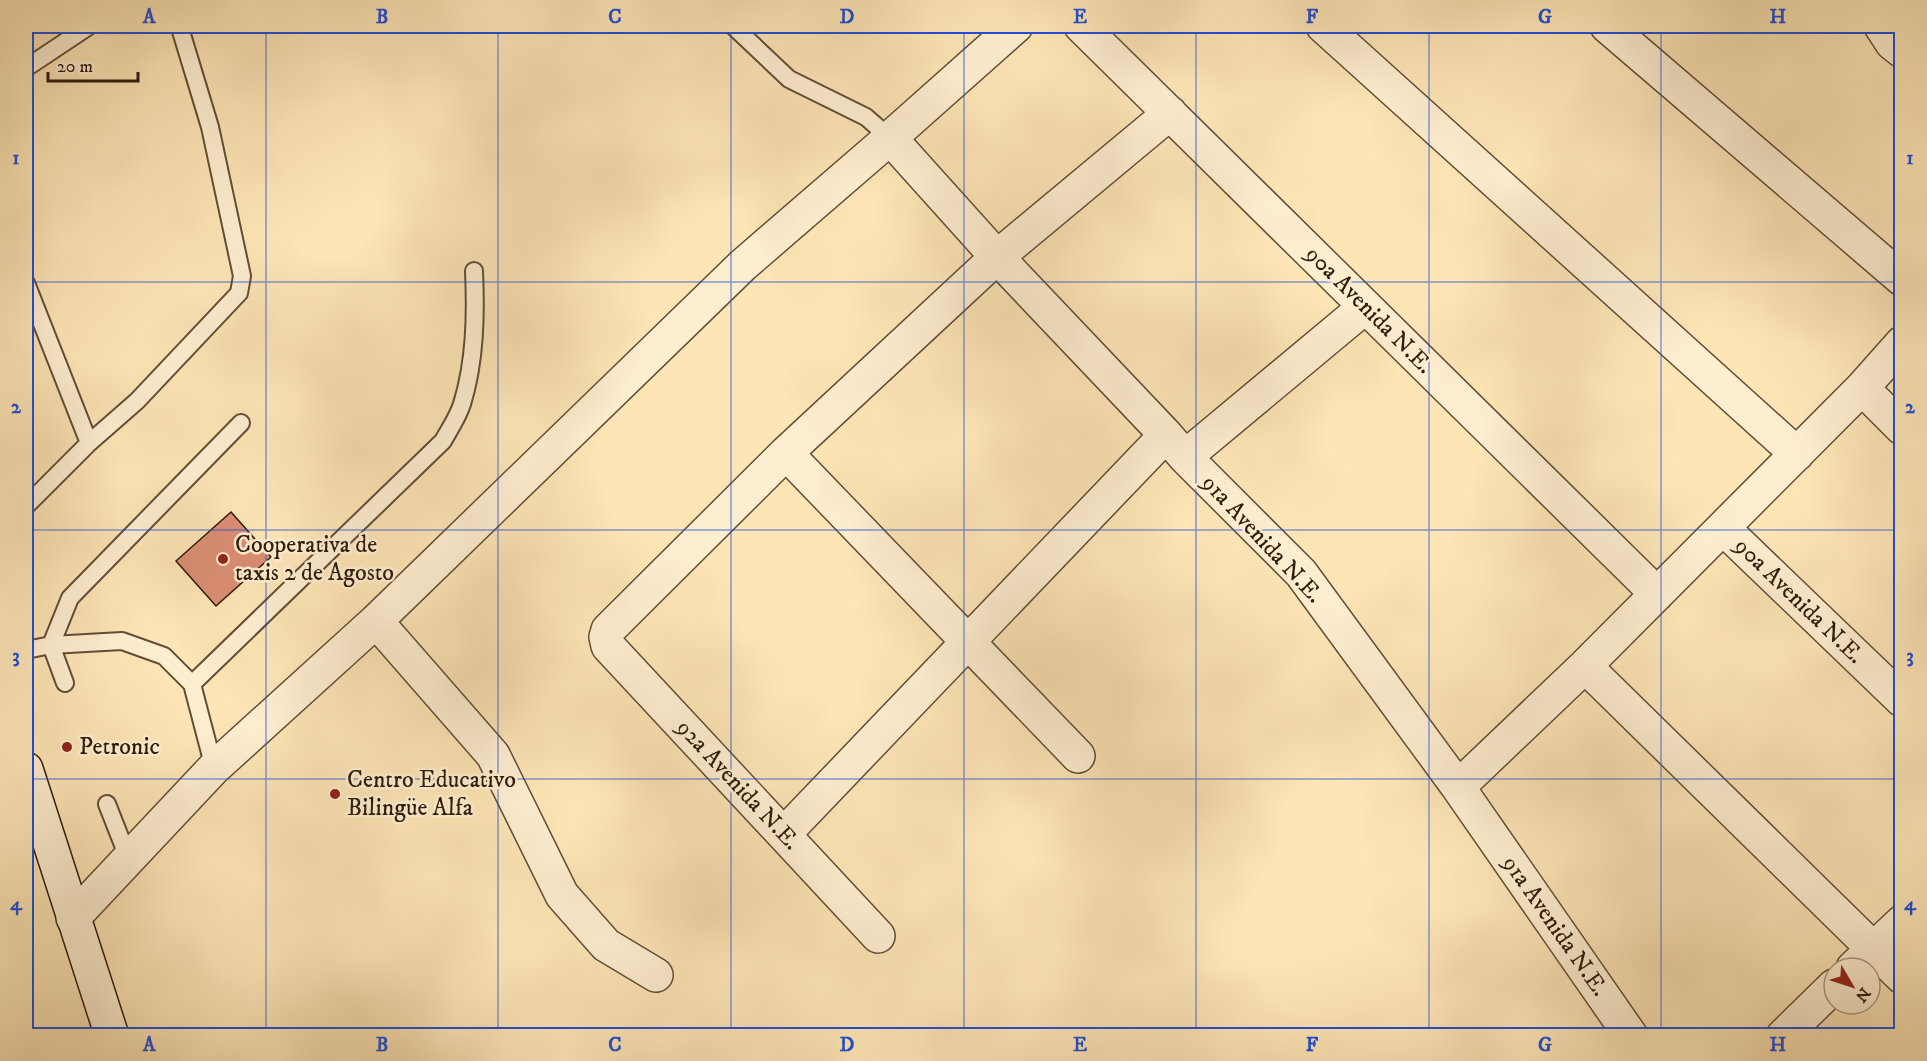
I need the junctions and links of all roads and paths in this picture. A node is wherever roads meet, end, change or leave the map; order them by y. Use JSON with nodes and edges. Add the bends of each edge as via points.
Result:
{"nodes":[{"id":1,"x":89,"y":26,"type":"edge"},
{"id":2,"x":177,"y":26,"type":"edge"},
{"id":3,"x":733,"y":26,"type":"edge"},
{"id":4,"x":1016,"y":26,"type":"edge"},
{"id":5,"x":1081,"y":26,"type":"edge"},
{"id":6,"x":1323,"y":26,"type":"edge"},
{"id":7,"x":1607,"y":26,"type":"edge"},
{"id":8,"x":1881,"y":26,"type":"edge"},
{"id":9,"x":1902,"y":51,"type":"edge"},
{"id":10,"x":26,"y":68,"type":"edge"},
{"id":11,"x":1170,"y":113,"type":"junction"},
{"id":12,"x":890,"y":138,"type":"junction"},
{"id":13,"x":997,"y":258,"type":"junction"},
{"id":14,"x":474,"y":271,"type":"dead end"},
{"id":15,"x":1902,"y":279,"type":"edge"},
{"id":16,"x":26,"y":283,"type":"edge"},
{"id":17,"x":1365,"y":306,"type":"junction"},
{"id":18,"x":1902,"y":343,"type":"edge"},
{"id":19,"x":1862,"y":388,"type":"junction"},
{"id":20,"x":241,"y":423,"type":"dead end"},
{"id":21,"x":1902,"y":428,"type":"edge"},
{"id":22,"x":89,"y":444,"type":"junction"},
{"id":23,"x":1176,"y":446,"type":"junction"},
{"id":24,"x":786,"y":453,"type":"junction"},
{"id":25,"x":1797,"y":454,"type":"junction"},
{"id":26,"x":26,"y":506,"type":"edge"},
{"id":27,"x":1723,"y":528,"type":"junction"},
{"id":28,"x":1657,"y":594,"type":"junction"},
{"id":29,"x":376,"y":621,"type":"junction"},
{"id":30,"x":968,"y":641,"type":"junction"},
{"id":31,"x":51,"y":645,"type":"junction"},
{"id":32,"x":26,"y":650,"type":"edge"},
{"id":33,"x":1585,"y":666,"type":"junction"},
{"id":34,"x":65,"y":683,"type":"dead end"},
{"id":35,"x":192,"y":684,"type":"junction"},
{"id":36,"x":1902,"y":700,"type":"edge"},
{"id":37,"x":1078,"y":756,"type":"dead end"},
{"id":38,"x":214,"y":768,"type":"junction"},
{"id":39,"x":26,"y":769,"type":"edge"},
{"id":40,"x":1458,"y":787,"type":"junction"},
{"id":41,"x":107,"y":804,"type":"dead end"},
{"id":42,"x":784,"y":834,"type":"junction"},
{"id":43,"x":129,"y":860,"type":"junction"},
{"id":44,"x":73,"y":918,"type":"junction"},
{"id":45,"x":1902,"y":922,"type":"edge"},
{"id":46,"x":878,"y":936,"type":"dead end"},
{"id":47,"x":1861,"y":956,"type":"edge"},
{"id":48,"x":1865,"y":956,"type":"edge"},
{"id":49,"x":1882,"y":967,"type":"edge"},
{"id":50,"x":656,"y":975,"type":"dead end"},
{"id":51,"x":1902,"y":977,"type":"edge"},
{"id":52,"x":1822,"y":998,"type":"edge"},
{"id":53,"x":112,"y":1035,"type":"edge"},
{"id":54,"x":1630,"y":1035,"type":"edge"},
{"id":55,"x":1783,"y":1035,"type":"edge"}],
"edges":[{"from":1,"to":10,"type":"lane"},
{"from":2,"to":22,"type":"lane","via":[[210,127],[242,276],[239,293],[137,401]]},
{"from":3,"to":12,"type":"lane","via":[[789,79],[866,117]]},
{"from":4,"to":12,"type":"street"},
{"from":5,"to":11,"type":"street","name":"90a Avenida N.E."},
{"from":6,"to":25,"type":"street"},
{"from":7,"to":15,"type":"street"},
{"from":8,"to":9,"type":"street"},
{"from":11,"to":13,"type":"street"},
{"from":11,"to":17,"type":"street","name":"90a Avenida N.E."},
{"from":12,"to":13,"type":"street","name":"91a Avenida N.E."},
{"from":12,"to":29,"type":"street","via":[[743,265]]},
{"from":13,"to":23,"type":"street","name":"91a Avenida N.E."},
{"from":13,"to":24,"type":"street"},
{"from":14,"to":35,"type":"lane","via":[[476,309],[470,372],[461,407],[443,441]]},
{"from":16,"to":22,"type":"lane"},
{"from":17,"to":23,"type":"street"},
{"from":17,"to":28,"type":"street","name":"90a Avenida N.E."},
{"from":18,"to":19,"type":"street"},
{"from":19,"to":21,"type":"street"},
{"from":19,"to":25,"type":"street"},
{"from":20,"to":31,"type":"lane","via":[[70,598]]},
{"from":22,"to":26,"type":"lane"},
{"from":23,"to":30,"type":"street"},
{"from":23,"to":40,"type":"street","name":"91a Avenida N.E.","via":[[1301,573]]},
{"from":24,"to":30,"type":"street"},
{"from":24,"to":42,"type":"street","name":"92a Avenida N.E.","via":[[608,630],[606,637],[608,646]]},
{"from":25,"to":27,"type":"street"},
{"from":27,"to":28,"type":"street"},
{"from":27,"to":36,"type":"street","name":"90a Avenida N.E."},
{"from":28,"to":33,"type":"street"},
{"from":29,"to":38,"type":"street"},
{"from":29,"to":50,"type":"street","via":[[493,755],[562,895],[606,945]]},
{"from":30,"to":37,"type":"street"},
{"from":30,"to":42,"type":"street"},
{"from":31,"to":32,"type":"lane"},
{"from":31,"to":34,"type":"lane"},
{"from":31,"to":35,"type":"lane","via":[[122,641],[164,656]]},
{"from":33,"to":40,"type":"street"},
{"from":33,"to":47,"type":"street"},
{"from":35,"to":38,"type":"lane"},
{"from":38,"to":43,"type":"street"},
{"from":39,"to":44,"type":"street"},
{"from":40,"to":54,"type":"street","name":"91a Avenida N.E."},
{"from":41,"to":43,"type":"lane"},
{"from":42,"to":46,"type":"street","name":"92a Avenida N.E."},
{"from":43,"to":44,"type":"street"},
{"from":44,"to":53,"type":"street"},
{"from":45,"to":48,"type":"street"},
{"from":49,"to":51,"type":"street"},
{"from":52,"to":55,"type":"street"}]}
